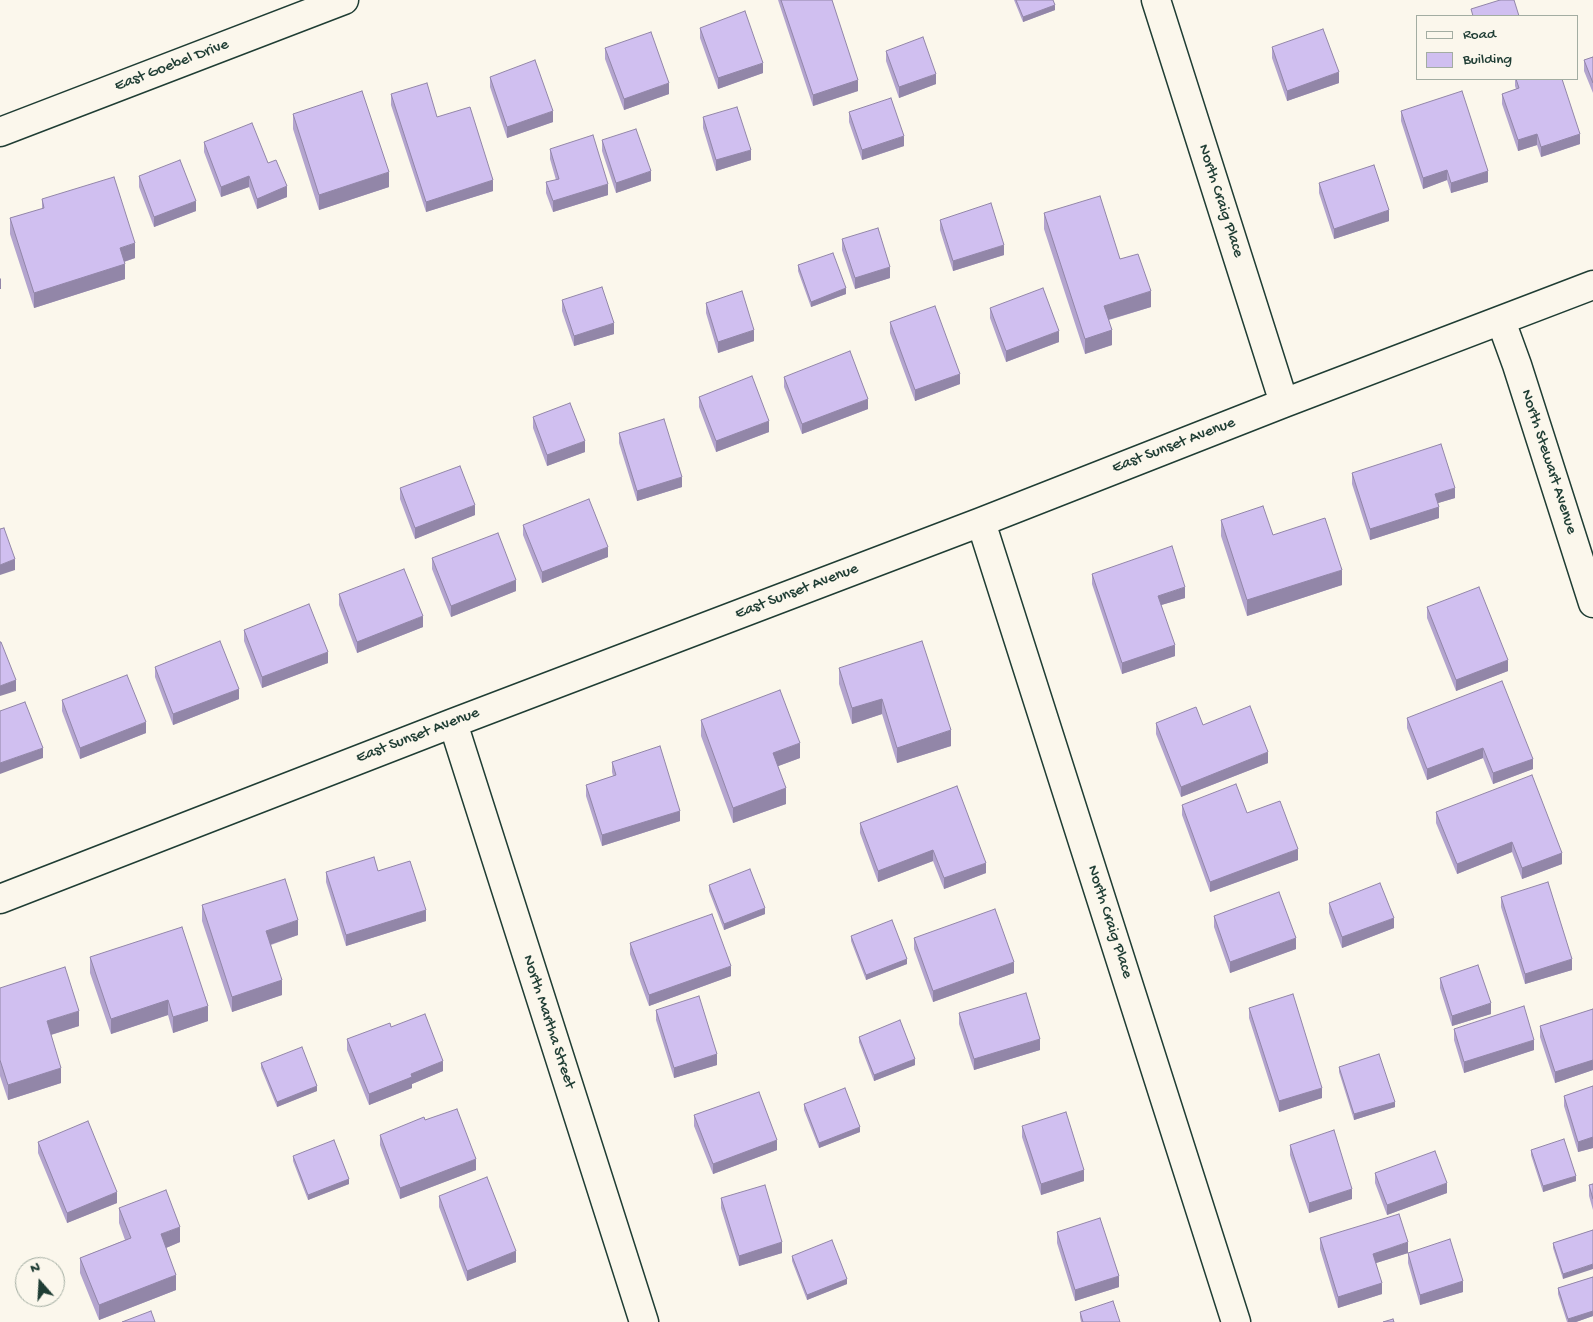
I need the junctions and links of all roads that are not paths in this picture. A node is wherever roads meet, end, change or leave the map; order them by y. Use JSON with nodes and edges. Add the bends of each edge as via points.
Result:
{"nodes":[{"id":1,"x":344,"y":0,"type":"edge"},
{"id":2,"x":1156,"y":0,"type":"edge"},
{"id":3,"x":0,"y":132,"type":"edge"},
{"id":4,"x":1593,"y":285,"type":"edge"},
{"id":5,"x":1501,"y":320,"type":"junction"},
{"id":6,"x":1284,"y":403,"type":"junction"},
{"id":7,"x":981,"y":522,"type":"junction"},
{"id":8,"x":1593,"y":603,"type":"edge"},
{"id":9,"x":453,"y":723,"type":"junction"},
{"id":10,"x":0,"y":899,"type":"edge"},
{"id":11,"x":644,"y":1322,"type":"edge"},
{"id":12,"x":1236,"y":1322,"type":"edge"}],
"edges":[{"from":1,"to":3,"type":"street","name":"East Goebel Drive"},
{"from":2,"to":6,"type":"street","name":"North Craig Place"},
{"from":4,"to":5,"type":"street","name":"East Sunset Avenue"},
{"from":5,"to":6,"type":"street","name":"East Sunset Avenue"},
{"from":5,"to":8,"type":"street","name":"North Stewart Avenue"},
{"from":6,"to":7,"type":"street","name":"East Sunset Avenue"},
{"from":7,"to":9,"type":"street","name":"East Sunset Avenue"},
{"from":7,"to":12,"type":"street","name":"North Craig Place"},
{"from":9,"to":10,"type":"street","name":"East Sunset Avenue"},
{"from":9,"to":11,"type":"street","name":"North Martha Street"}]}
